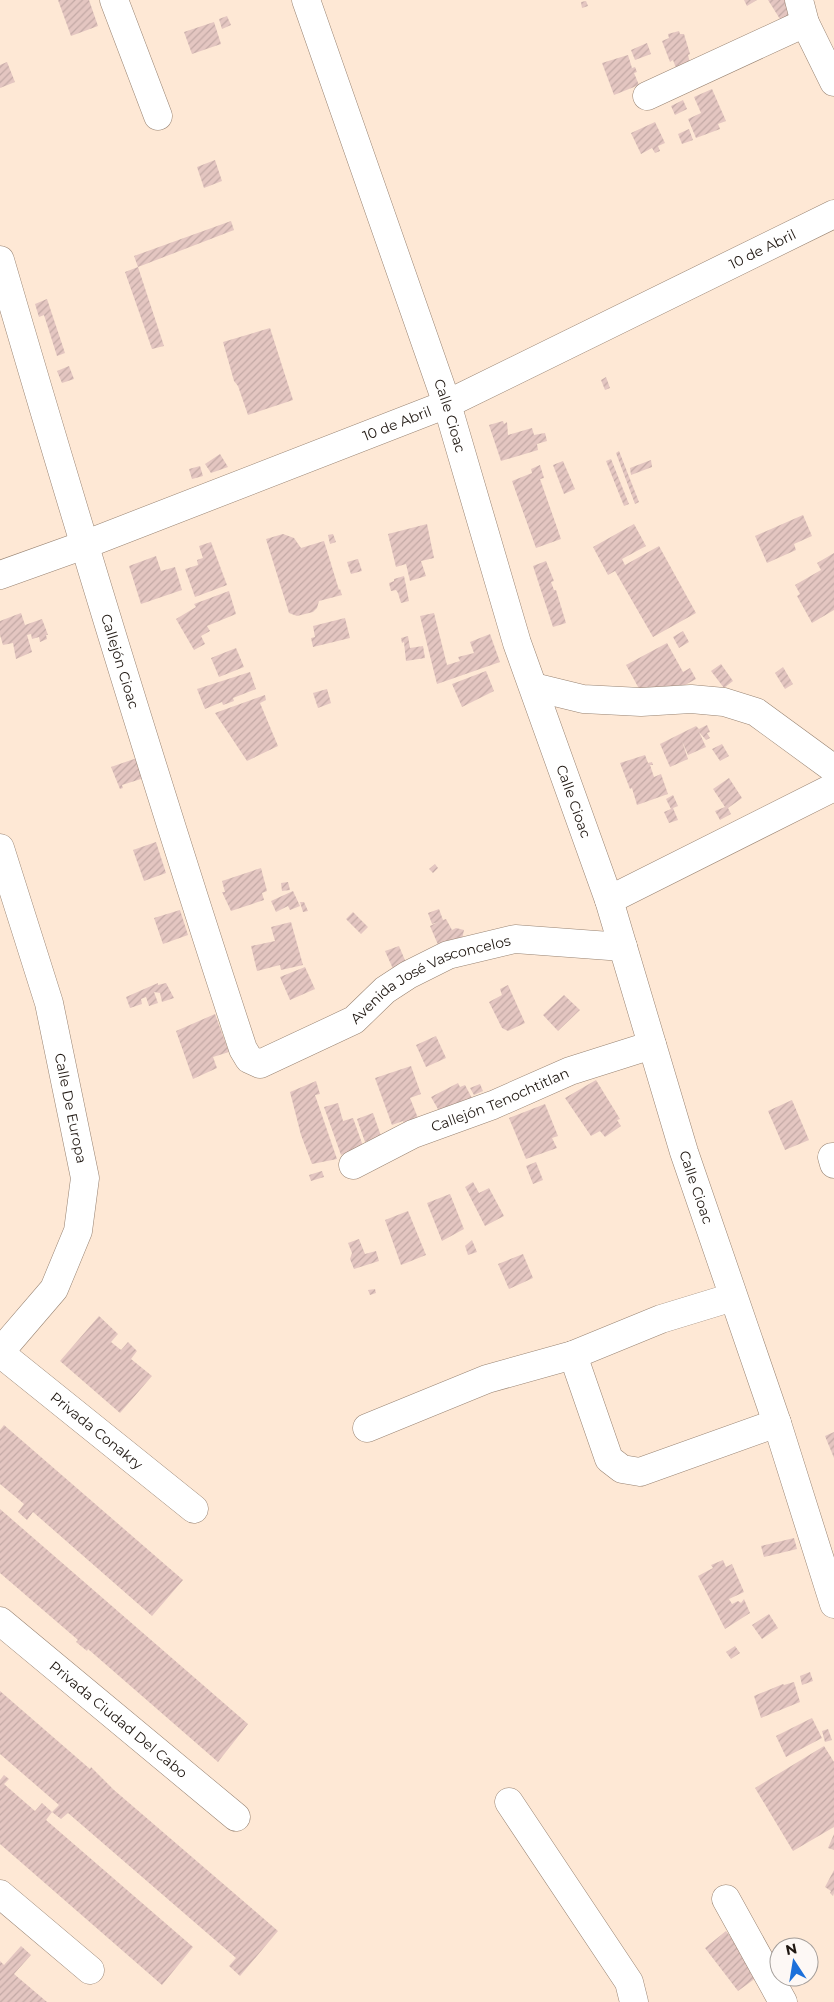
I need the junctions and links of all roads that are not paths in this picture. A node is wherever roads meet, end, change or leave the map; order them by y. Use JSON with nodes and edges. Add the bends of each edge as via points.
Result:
{"nodes":[{"id":1,"x":114,"y":0,"type":"edge"},
{"id":2,"x":306,"y":0,"type":"edge"},
{"id":3,"x":802,"y":12,"type":"edge"},
{"id":4,"x":834,"y":82,"type":"edge"},
{"id":5,"x":647,"y":96,"type":"dead end"},
{"id":6,"x":158,"y":116,"type":"dead end"},
{"id":7,"x":834,"y":214,"type":"edge"},
{"id":8,"x":0,"y":260,"type":"edge"},
{"id":9,"x":447,"y":404,"type":"junction"},
{"id":10,"x":84,"y":545,"type":"junction"},
{"id":11,"x":0,"y":575,"type":"edge"},
{"id":12,"x":534,"y":687,"type":"junction"},
{"id":13,"x":834,"y":769,"type":"edge"},
{"id":14,"x":834,"y":787,"type":"edge"},
{"id":15,"x":0,"y":848,"type":"edge"},
{"id":16,"x":609,"y":900,"type":"junction"},
{"id":17,"x":623,"y":947,"type":"junction"},
{"id":18,"x":652,"y":1044,"type":"junction"},
{"id":19,"x":250,"y":1059,"type":"joint"},
{"id":20,"x":353,"y":1165,"type":"dead end"},
{"id":21,"x":733,"y":1297,"type":"junction"},
{"id":22,"x":0,"y":1352,"type":"edge"},
{"id":23,"x":573,"y":1355,"type":"junction"},
{"id":24,"x":777,"y":1423,"type":"junction"},
{"id":25,"x":367,"y":1428,"type":"dead end"},
{"id":26,"x":194,"y":1509,"type":"dead end"},
{"id":27,"x":834,"y":1604,"type":"edge"},
{"id":28,"x":0,"y":1621,"type":"edge"},
{"id":29,"x":509,"y":1802,"type":"dead end"},
{"id":30,"x":236,"y":1817,"type":"dead end"},
{"id":31,"x":0,"y":1894,"type":"edge"},
{"id":32,"x":726,"y":1899,"type":"dead end"},
{"id":33,"x":90,"y":1970,"type":"dead end"},
{"id":34,"x":634,"y":2002,"type":"edge"},
{"id":35,"x":783,"y":2002,"type":"edge"}],
"edges":[{"from":1,"to":6,"type":"street"},
{"from":2,"to":9,"type":"street","name":"Calle Cioac"},
{"from":3,"to":4,"type":"street"},
{"from":3,"to":5,"type":"street"},
{"from":7,"to":9,"type":"street","name":"10 de Abril"},
{"from":8,"to":10,"type":"street","name":"Callejón Cioac"},
{"from":9,"to":10,"type":"street","name":"10 de Abril"},
{"from":9,"to":12,"type":"street","name":"Calle Cioac","via":[[517,643]]},
{"from":10,"to":11,"type":"street","name":"10 de Abril"},
{"from":10,"to":19,"type":"street","name":"Callejón Cioac","via":[[174,839],[242,1049]]},
{"from":12,"to":13,"type":"street","via":[[583,699],[724,702],[756,712]]},
{"from":12,"to":16,"type":"street","name":"Calle Cioac"},
{"from":14,"to":16,"type":"street"},
{"from":15,"to":22,"type":"street","name":"Calle De Europa","via":[[48,1003],[85,1178],[78,1231],[54,1290]]},
{"from":16,"to":17,"type":"street","name":"Calle Cioac"},
{"from":17,"to":18,"type":"street","name":"Calle Cioac"},
{"from":17,"to":19,"type":"street","name":"Avenida José Vasconcelos","via":[[515,939],[448,955],[385,990],[354,1020],[260,1064]]},
{"from":18,"to":20,"type":"street","name":"Callejón Tenochtitlan","via":[[570,1070],[493,1105],[413,1134]]},
{"from":18,"to":21,"type":"street","name":"Calle Cioac"},
{"from":21,"to":23,"type":"street","via":[[661,1319]]},
{"from":21,"to":24,"type":"street","name":"Calle Cioac"},
{"from":22,"to":26,"type":"street","name":"Privada Conakry"},
{"from":23,"to":24,"type":"street","via":[[609,1459],[622,1469],[640,1472]]},
{"from":23,"to":25,"type":"street","via":[[488,1378]]},
{"from":24,"to":27,"type":"street","name":"Calle Cioac"},
{"from":28,"to":30,"type":"street","name":"Privada Ciudad Del Cabo"},
{"from":29,"to":34,"type":"street","via":[[629,1982]]},
{"from":31,"to":33,"type":"street"},
{"from":32,"to":35,"type":"street"}]}
